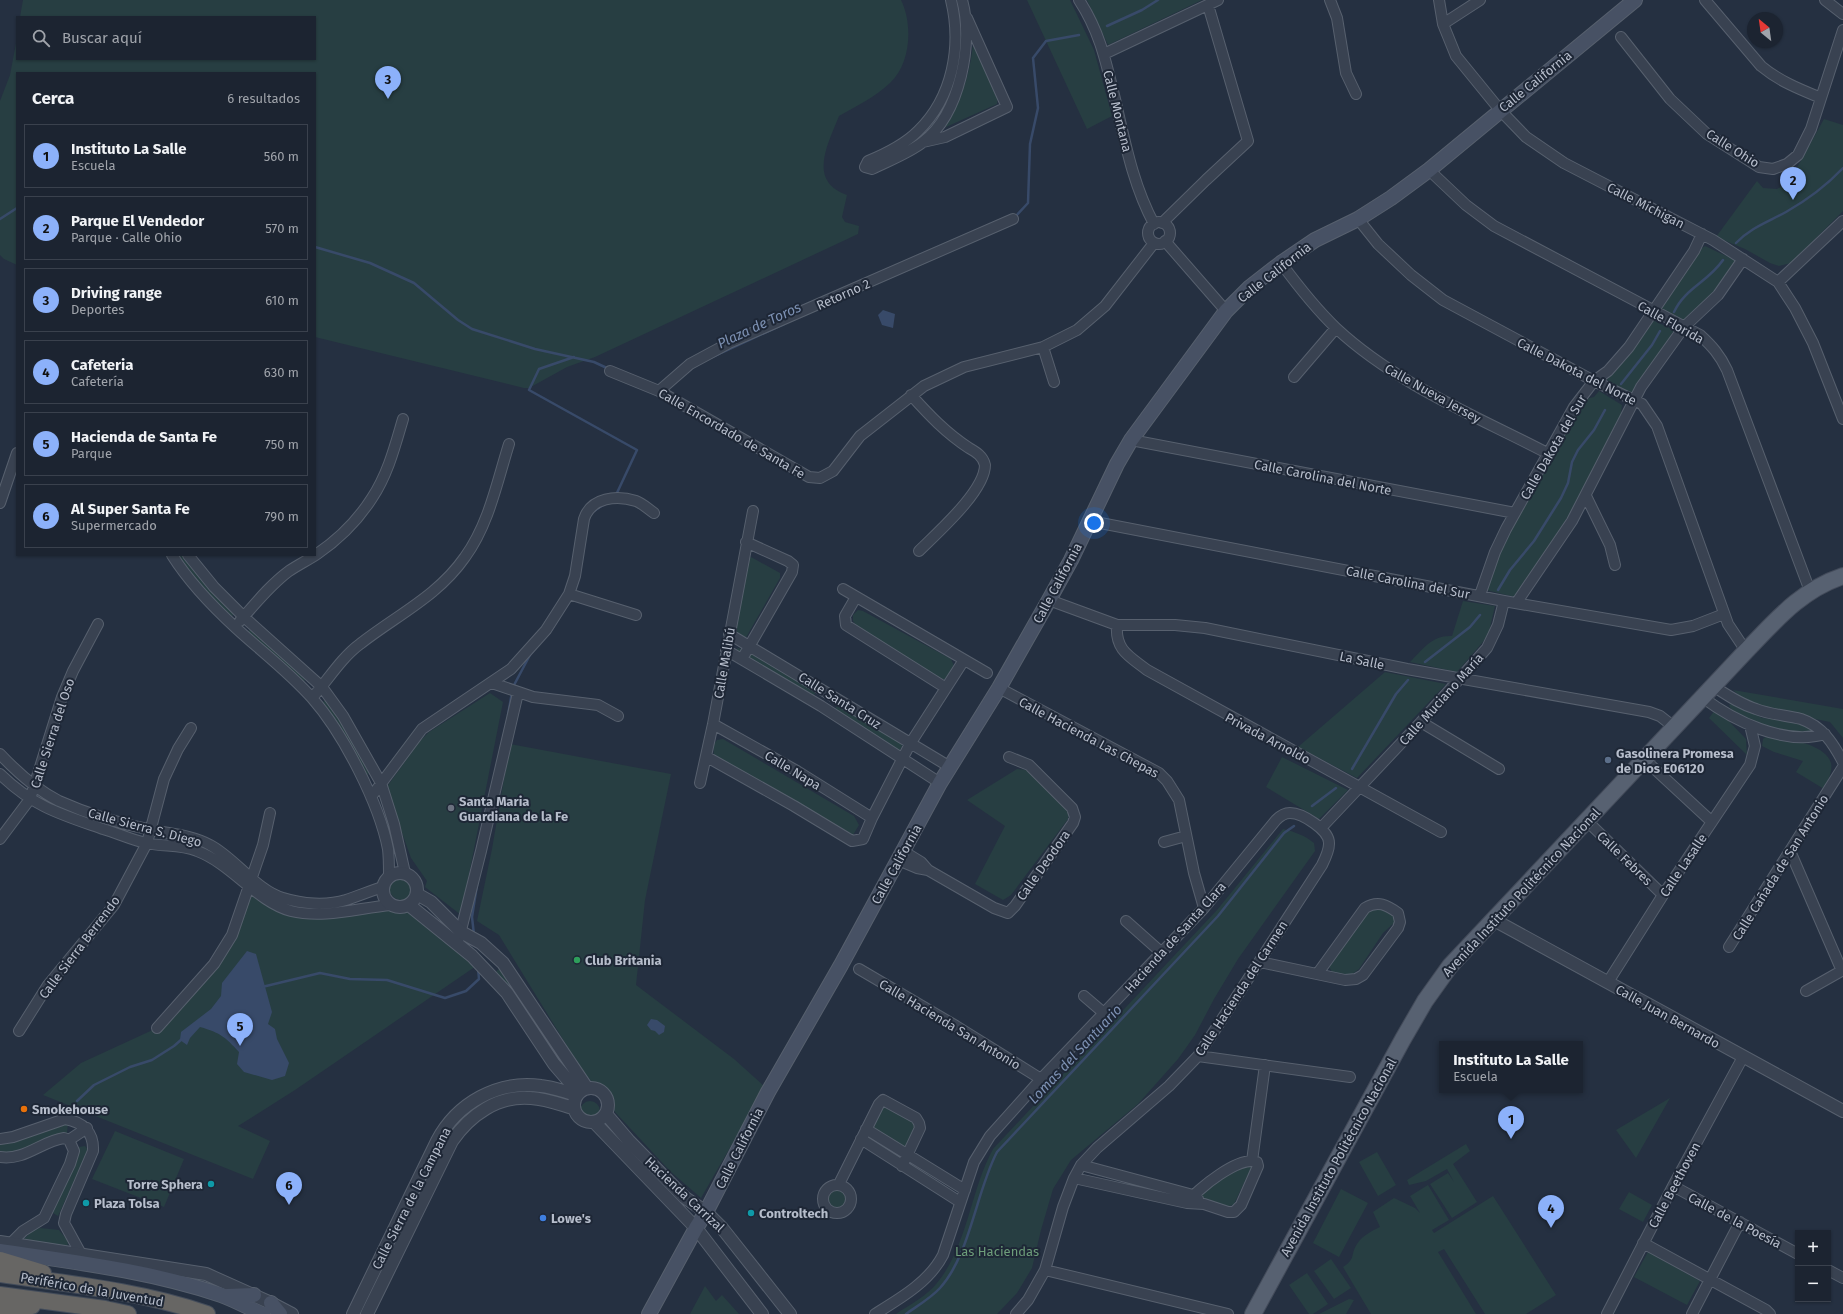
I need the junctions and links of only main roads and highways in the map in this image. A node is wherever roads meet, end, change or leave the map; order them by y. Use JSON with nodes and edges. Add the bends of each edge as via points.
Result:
{"nodes":[{"id":1,"x":1634,"y":0,"type":"edge"},
{"id":2,"x":1843,"y":576,"type":"edge"},
{"id":3,"x":3,"y":1246,"type":"edge"},
{"id":4,"x":0,"y":1260,"type":"edge"},
{"id":5,"x":0,"y":1274,"type":"edge"},
{"id":6,"x":78,"y":1285,"type":"junction"},
{"id":7,"x":0,"y":1295,"type":"edge"},
{"id":8,"x":254,"y":1295,"type":"road end"},
{"id":9,"x":222,"y":1296,"type":"junction"},
{"id":10,"x":272,"y":1302,"type":"road end"},
{"id":11,"x":63,"y":1304,"type":"junction"},
{"id":12,"x":0,"y":1309,"type":"edge"},
{"id":13,"x":128,"y":1314,"type":"edge"},
{"id":14,"x":207,"y":1314,"type":"edge"},
{"id":15,"x":263,"y":1314,"type":"edge"},
{"id":16,"x":280,"y":1314,"type":"edge"},
{"id":17,"x":649,"y":1314,"type":"edge"},
{"id":18,"x":1253,"y":1314,"type":"edge"}],
"edges":[{"from":1,"to":17,"type":"main road","name":"Calle California","via":[[1428,170],[1358,219],[1315,240],[1281,263],[1250,287],[1226,311],[1131,440],[1104,488],[1049,600],[940,784],[768,1092],[706,1212]]},
{"from":2,"to":18,"type":"main road","name":"Avenida Instituto Politécnico Nacional","via":[[1810,591],[1797,601],[1746,651],[1450,966],[1425,1001],[1403,1039]]},
{"from":3,"to":9,"type":"main road","via":[[173,1280]]},
{"from":4,"to":6,"type":"highway"},
{"from":5,"to":6,"type":"highway","name":"Periférico de la Juventud"},
{"from":6,"to":14,"type":"highway","name":"Periférico de la Juventud","via":[[149,1297]]},
{"from":7,"to":11,"type":"highway","name":"Periférico de la Juventud"},
{"from":8,"to":9,"type":"main road"},
{"from":9,"to":15,"type":"main road"},
{"from":10,"to":16,"type":"main road"},
{"from":11,"to":12,"type":"highway"},
{"from":11,"to":13,"type":"highway","name":"Periférico de la Juventud"}]}
